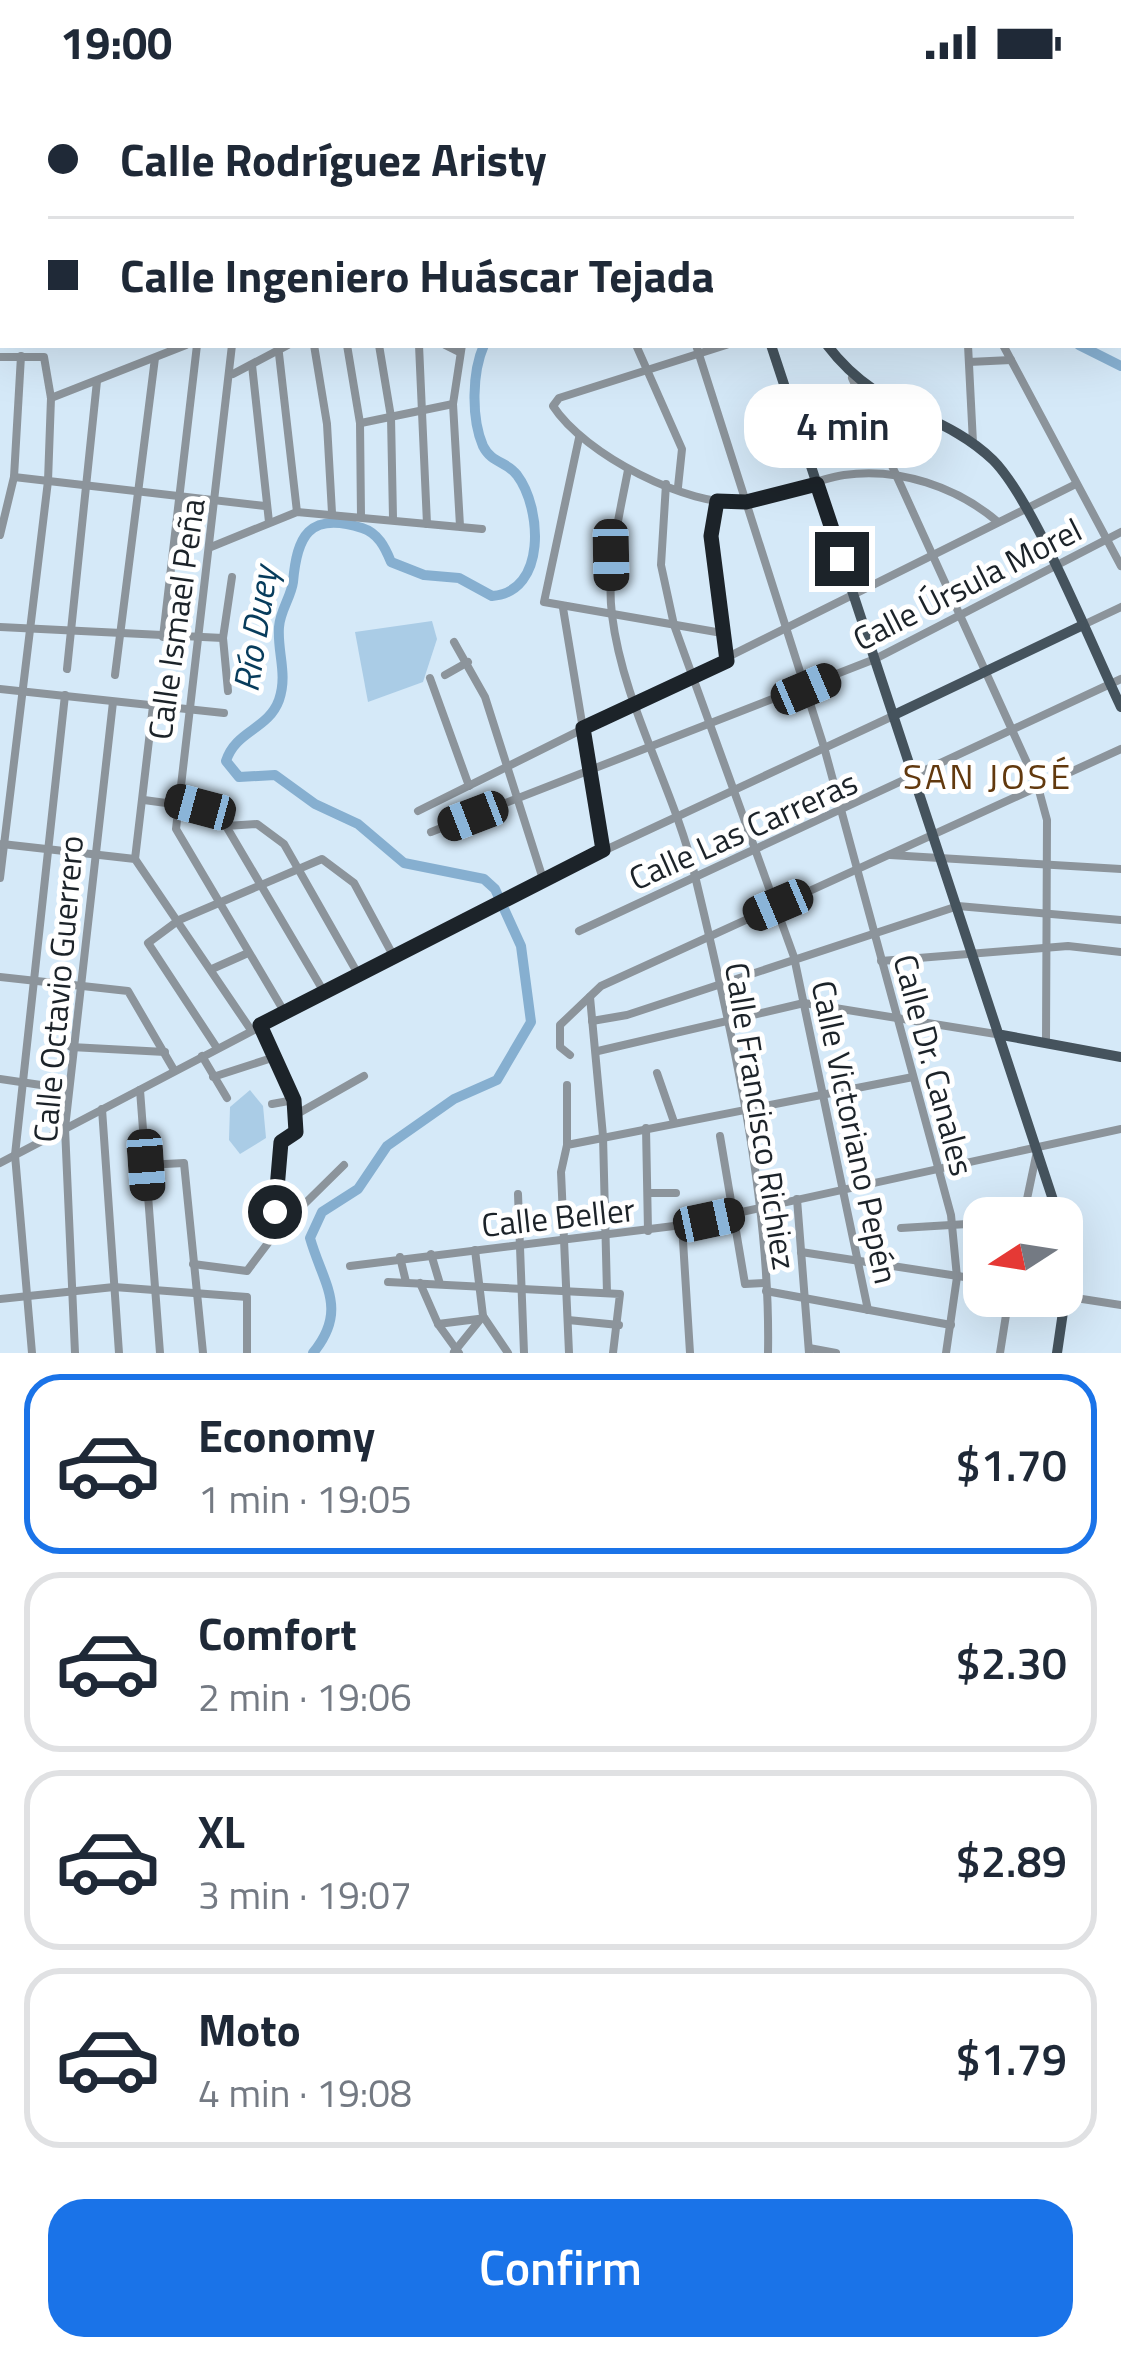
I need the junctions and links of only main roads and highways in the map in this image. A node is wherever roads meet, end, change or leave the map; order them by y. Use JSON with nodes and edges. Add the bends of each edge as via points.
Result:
{"nodes":[{"id":1,"x":772,"y":348,"type":"edge"},
{"id":2,"x":829,"y":348,"type":"edge"},
{"id":3,"x":1082,"y":626,"type":"junction"},
{"id":4,"x":1116,"y":682,"type":"edge"},
{"id":5,"x":1121,"y":707,"type":"edge"},
{"id":6,"x":894,"y":716,"type":"junction"},
{"id":7,"x":1002,"y":1035,"type":"junction"},
{"id":8,"x":1121,"y":1057,"type":"edge"},
{"id":9,"x":1052,"y":1197,"type":"edge"},
{"id":10,"x":1061,"y":1317,"type":"edge"},
{"id":11,"x":1057,"y":1353,"type":"edge"}],
"edges":[{"from":1,"to":6,"type":"main road"},
{"from":2,"to":3,"type":"main road","via":[[853,378],[993,461]]},
{"from":3,"to":4,"type":"main road"},
{"from":3,"to":6,"type":"main road"},
{"from":4,"to":5,"type":"main road"},
{"from":6,"to":7,"type":"main road"},
{"from":7,"to":8,"type":"main road"},
{"from":7,"to":9,"type":"main road"},
{"from":10,"to":11,"type":"main road"}]}
